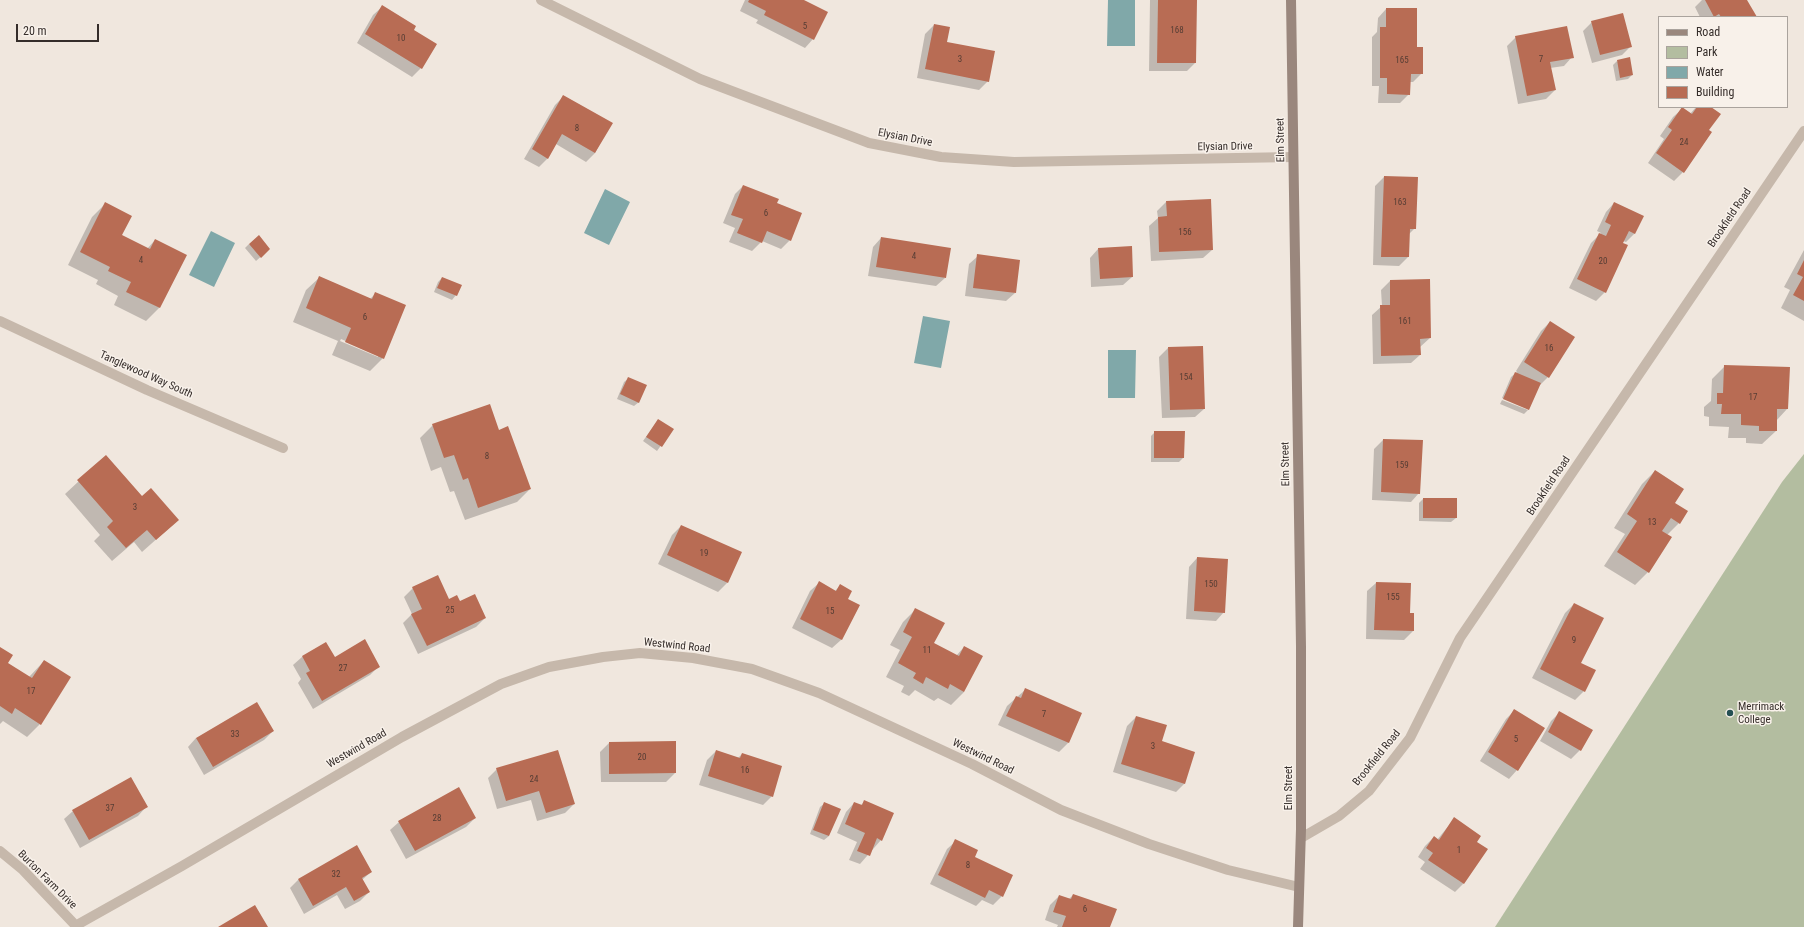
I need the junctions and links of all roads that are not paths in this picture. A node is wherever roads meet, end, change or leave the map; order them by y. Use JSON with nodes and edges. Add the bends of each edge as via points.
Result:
{"nodes":[{"id":1,"x":541,"y":0,"type":"edge"},
{"id":2,"x":1291,"y":0,"type":"edge"},
{"id":3,"x":1804,"y":131,"type":"edge"},
{"id":4,"x":1293,"y":157,"type":"junction"},
{"id":5,"x":0,"y":321,"type":"edge"},
{"id":6,"x":283,"y":448,"type":"dead end"},
{"id":7,"x":1301,"y":838,"type":"junction"},
{"id":8,"x":0,"y":851,"type":"edge"},
{"id":9,"x":1299,"y":887,"type":"junction"},
{"id":10,"x":76,"y":926,"type":"edge"},
{"id":11,"x":1298,"y":927,"type":"edge"}],
"edges":[{"from":1,"to":4,"type":"street","name":"Elysian Drive","via":[[700,79],[868,143],[941,157],[1014,162]]},
{"from":2,"to":4,"type":"main road","name":"Elm Street"},
{"from":3,"to":7,"type":"street","name":"Brookfield Road","via":[[1460,638],[1410,738],[1369,791],[1339,816]]},
{"from":4,"to":7,"type":"main road","name":"Elm Street"},
{"from":5,"to":6,"type":"street","name":"Tanglewood Way South","via":[[147,390]]},
{"from":7,"to":9,"type":"main road","name":"Elm Street"},
{"from":8,"to":10,"type":"street","name":"Burton Farm Drive","via":[[23,870]]},
{"from":9,"to":10,"type":"street","name":"Westwind Road","via":[[1228,870],[1149,844],[1061,810],[972,764],[819,693],[752,669],[693,658],[640,653],[549,667],[501,684],[402,737]]},
{"from":9,"to":11,"type":"main road","name":"Elm Street"}]}
